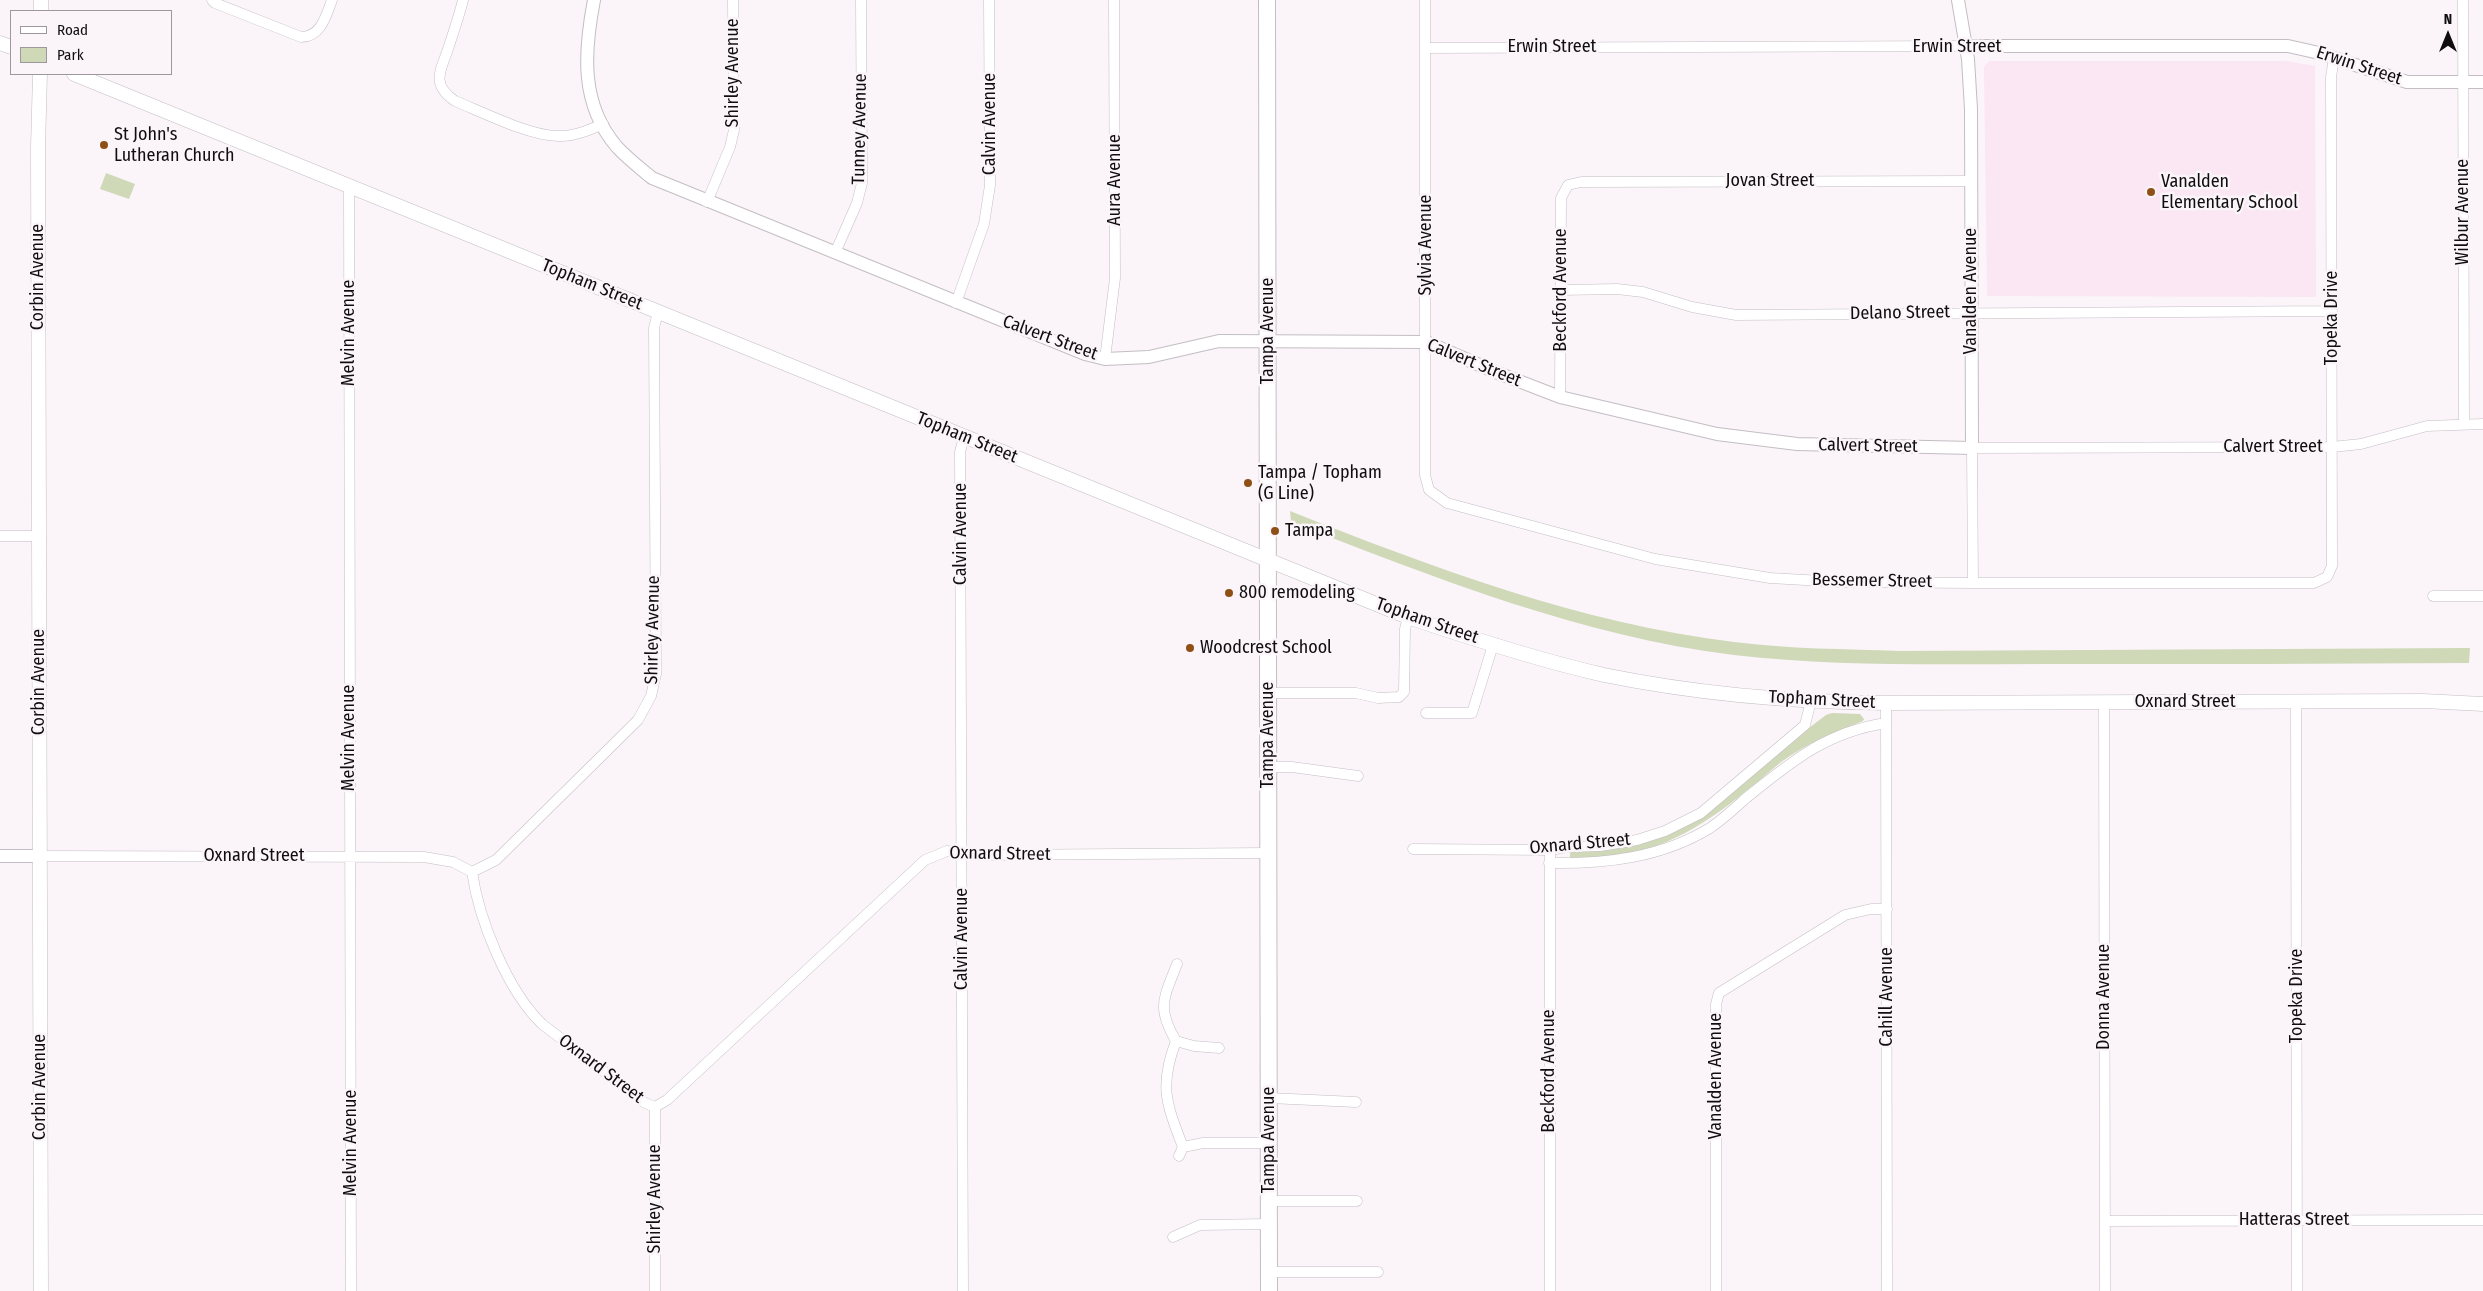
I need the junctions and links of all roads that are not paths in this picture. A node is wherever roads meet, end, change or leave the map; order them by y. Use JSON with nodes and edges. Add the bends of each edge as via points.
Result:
{"nodes":[{"id":1,"x":212,"y":0,"type":"edge"},
{"id":2,"x":332,"y":0,"type":"edge"},
{"id":3,"x":463,"y":0,"type":"edge"},
{"id":4,"x":594,"y":0,"type":"edge"},
{"id":5,"x":733,"y":0,"type":"edge"},
{"id":6,"x":861,"y":0,"type":"edge"},
{"id":7,"x":989,"y":0,"type":"edge"},
{"id":8,"x":1114,"y":0,"type":"edge"},
{"id":9,"x":1267,"y":0,"type":"edge"},
{"id":10,"x":1425,"y":0,"type":"edge"},
{"id":11,"x":1958,"y":0,"type":"edge"},
{"id":12,"x":2463,"y":0,"type":"edge"},
{"id":13,"x":1967,"y":46,"type":"junction"},
{"id":14,"x":1425,"y":48,"type":"junction"},
{"id":15,"x":2334,"y":58,"type":"junction"},
{"id":16,"x":40,"y":75,"type":"edge"},
{"id":17,"x":76,"y":75,"type":"edge"},
{"id":18,"x":2464,"y":82,"type":"junction"},
{"id":19,"x":2483,"y":82,"type":"edge"},
{"id":20,"x":602,"y":124,"type":"junction"},
{"id":21,"x":1972,"y":181,"type":"junction"},
{"id":22,"x":349,"y":186,"type":"junction"},
{"id":23,"x":1568,"y":186,"type":"joint"},
{"id":24,"x":707,"y":202,"type":"junction"},
{"id":25,"x":835,"y":253,"type":"junction"},
{"id":26,"x":1561,"y":290,"type":"junction"},
{"id":27,"x":956,"y":303,"type":"junction"},
{"id":28,"x":2332,"y":311,"type":"junction"},
{"id":29,"x":658,"y":312,"type":"junction"},
{"id":30,"x":1971,"y":313,"type":"junction"},
{"id":31,"x":1268,"y":341,"type":"junction"},
{"id":32,"x":1426,"y":342,"type":"junction"},
{"id":33,"x":1105,"y":359,"type":"junction"},
{"id":34,"x":1560,"y":397,"type":"junction"},
{"id":35,"x":2464,"y":424,"type":"junction"},
{"id":36,"x":2483,"y":424,"type":"edge"},
{"id":37,"x":964,"y":437,"type":"junction"},
{"id":38,"x":2332,"y":447,"type":"junction"},
{"id":39,"x":1972,"y":448,"type":"junction"},
{"id":40,"x":1429,"y":490,"type":"joint"},
{"id":41,"x":0,"y":536,"type":"edge"},
{"id":42,"x":39,"y":536,"type":"junction"},
{"id":43,"x":1268,"y":560,"type":"junction"},
{"id":44,"x":2327,"y":577,"type":"joint"},
{"id":45,"x":1973,"y":583,"type":"junction"},
{"id":46,"x":2433,"y":596,"type":"dead end"},
{"id":47,"x":2483,"y":596,"type":"edge"},
{"id":48,"x":1408,"y":617,"type":"junction"},
{"id":49,"x":1493,"y":644,"type":"junction"},
{"id":50,"x":1268,"y":692,"type":"junction"},
{"id":51,"x":1811,"y":701,"type":"junction"},
{"id":52,"x":2296,"y":701,"type":"junction"},
{"id":53,"x":2104,"y":702,"type":"junction"},
{"id":54,"x":1886,"y":703,"type":"junction"},
{"id":55,"x":2483,"y":704,"type":"edge"},
{"id":56,"x":1426,"y":714,"type":"dead end"},
{"id":57,"x":1886,"y":723,"type":"junction"},
{"id":58,"x":1268,"y":767,"type":"junction"},
{"id":59,"x":1358,"y":776,"type":"dead end"},
{"id":60,"x":1413,"y":849,"type":"dead end"},
{"id":61,"x":1550,"y":850,"type":"junction"},
{"id":62,"x":960,"y":851,"type":"junction"},
{"id":63,"x":1268,"y":853,"type":"junction"},
{"id":64,"x":0,"y":856,"type":"edge"},
{"id":65,"x":39,"y":856,"type":"junction"},
{"id":66,"x":350,"y":857,"type":"junction"},
{"id":67,"x":1550,"y":863,"type":"junction"},
{"id":68,"x":472,"y":872,"type":"junction"},
{"id":69,"x":1887,"y":909,"type":"junction"},
{"id":70,"x":1177,"y":964,"type":"dead end"},
{"id":71,"x":1176,"y":1041,"type":"junction"},
{"id":72,"x":1219,"y":1048,"type":"dead end"},
{"id":73,"x":1269,"y":1098,"type":"junction"},
{"id":74,"x":1356,"y":1102,"type":"dead end"},
{"id":75,"x":656,"y":1108,"type":"junction"},
{"id":76,"x":1269,"y":1143,"type":"junction"},
{"id":77,"x":1269,"y":1201,"type":"junction"},
{"id":78,"x":1357,"y":1201,"type":"dead end"},
{"id":79,"x":2297,"y":1220,"type":"junction"},
{"id":80,"x":2483,"y":1220,"type":"edge"},
{"id":81,"x":2105,"y":1221,"type":"junction"},
{"id":82,"x":1269,"y":1224,"type":"junction"},
{"id":83,"x":1173,"y":1237,"type":"dead end"},
{"id":84,"x":1269,"y":1272,"type":"junction"},
{"id":85,"x":1378,"y":1272,"type":"dead end"},
{"id":86,"x":41,"y":1291,"type":"edge"},
{"id":87,"x":351,"y":1291,"type":"edge"},
{"id":88,"x":655,"y":1291,"type":"edge"},
{"id":89,"x":963,"y":1291,"type":"edge"},
{"id":90,"x":1269,"y":1291,"type":"edge"},
{"id":91,"x":1550,"y":1291,"type":"edge"},
{"id":92,"x":1716,"y":1291,"type":"edge"},
{"id":93,"x":1887,"y":1291,"type":"edge"},
{"id":94,"x":2105,"y":1291,"type":"edge"},
{"id":95,"x":2297,"y":1291,"type":"edge"}],
"edges":[{"from":1,"to":2,"type":"street","via":[[301,37],[309,37],[316,32],[325,20]]},
{"from":3,"to":20,"type":"street","via":[[439,68],[441,88],[446,96],[542,135],[571,135]]},
{"from":4,"to":20,"type":"street","name":"Calvert Street","via":[[586,53],[587,78]]},
{"from":5,"to":24,"type":"street","name":"Shirley Avenue","via":[[734,130]]},
{"from":6,"to":25,"type":"street","name":"Tunney Avenue","via":[[862,183],[857,203]]},
{"from":7,"to":27,"type":"street","name":"Calvin Avenue","via":[[990,185],[984,224]]},
{"from":8,"to":33,"type":"street","name":"Aura Avenue","via":[[1115,278]]},
{"from":9,"to":31,"type":"main road","name":"Tampa Avenue"},
{"from":10,"to":14,"type":"street","name":"Sylvia Avenue"},
{"from":11,"to":13,"type":"street","name":"Vanalden Avenue"},
{"from":12,"to":18,"type":"street","name":"Wilbur Avenue"},
{"from":13,"to":14,"type":"street","name":"Erwin Street"},
{"from":13,"to":15,"type":"street","name":"Erwin Street","via":[[2288,46]]},
{"from":13,"to":21,"type":"street","name":"Vanalden Avenue"},
{"from":14,"to":32,"type":"street","name":"Sylvia Avenue"},
{"from":15,"to":18,"type":"street","name":"Erwin Street","via":[[2407,82]]},
{"from":15,"to":28,"type":"street","name":"Topeka Drive","via":[[2331,77]]},
{"from":16,"to":42,"type":"main road","name":"Corbin Avenue"},
{"from":17,"to":22,"type":"main road","name":"Topham Street"},
{"from":18,"to":19,"type":"street","name":"Erwin Street"},
{"from":18,"to":35,"type":"street","name":"Wilbur Avenue"},
{"from":20,"to":24,"type":"street","name":"Calvert Street","via":[[617,146],[652,178]]},
{"from":21,"to":23,"type":"street","name":"Jovan Street","via":[[1581,182]]},
{"from":21,"to":30,"type":"street","name":"Vanalden Avenue"},
{"from":22,"to":29,"type":"main road","name":"Topham Street"},
{"from":22,"to":66,"type":"street","name":"Melvin Avenue"},
{"from":23,"to":26,"type":"street","name":"Beckford Avenue","via":[[1561,198]]},
{"from":24,"to":25,"type":"street","name":"Calvert Street"},
{"from":25,"to":27,"type":"street","name":"Calvert Street"},
{"from":26,"to":30,"type":"street","name":"Delano Street","via":[[1643,292],[1692,307],[1736,315]]},
{"from":26,"to":34,"type":"street","name":"Beckford Avenue"},
{"from":27,"to":33,"type":"street","name":"Calvert Street","via":[[1084,354]]},
{"from":28,"to":30,"type":"street","name":"Delano Street"},
{"from":28,"to":38,"type":"street","name":"Topeka Drive"},
{"from":29,"to":37,"type":"main road","name":"Topham Street"},
{"from":29,"to":68,"type":"street","name":"Shirley Avenue","via":[[654,328],[656,674],[651,696],[638,720],[604,754],[496,860]]},
{"from":30,"to":39,"type":"street","name":"Vanalden Avenue"},
{"from":31,"to":32,"type":"street","name":"Calvert Street"},
{"from":31,"to":33,"type":"street","name":"Calvert Street","via":[[1210,342],[1149,357]]},
{"from":31,"to":43,"type":"main road","name":"Tampa Avenue"},
{"from":32,"to":34,"type":"street","name":"Calvert Street"},
{"from":32,"to":40,"type":"street","name":"Sylvia Avenue","via":[[1426,475]]},
{"from":34,"to":39,"type":"street","name":"Calvert Street","via":[[1717,434],[1798,444]]},
{"from":35,"to":36,"type":"street","name":"Calvert Street"},
{"from":35,"to":38,"type":"street","name":"Calvert Street","via":[[2427,426],[2361,444]]},
{"from":37,"to":43,"type":"main road","name":"Topham Street"},
{"from":37,"to":62,"type":"street","name":"Calvin Avenue","via":[[960,452]]},
{"from":38,"to":39,"type":"street","name":"Calvert Street"},
{"from":38,"to":44,"type":"street","name":"Topeka Drive","via":[[2332,566]]},
{"from":39,"to":45,"type":"street","name":"Vanalden Avenue"},
{"from":40,"to":45,"type":"street","name":"Bessemer Street","via":[[1447,503],[1655,559],[1712,570],[1822,581]]},
{"from":41,"to":42,"type":"street"},
{"from":42,"to":65,"type":"main road","name":"Corbin Avenue"},
{"from":43,"to":48,"type":"main road","name":"Topham Street"},
{"from":43,"to":50,"type":"main road","name":"Tampa Avenue"},
{"from":44,"to":45,"type":"street","name":"Bessemer Street","via":[[2314,583]]},
{"from":46,"to":47,"type":"street"},
{"from":48,"to":49,"type":"main road","name":"Topham Street"},
{"from":48,"to":50,"type":"street","via":[[1404,692],[1399,696],[1378,698],[1356,693]]},
{"from":49,"to":51,"type":"main road","name":"Topham Street","via":[[1595,672],[1661,685]]},
{"from":49,"to":56,"type":"street","via":[[1472,713]]},
{"from":50,"to":58,"type":"main road","name":"Tampa Avenue"},
{"from":51,"to":54,"type":"main road","name":"Topham Street"},
{"from":51,"to":61,"type":"street","name":"Oxnard Street","via":[[1805,725],[1701,813],[1665,831],[1637,840]]},
{"from":52,"to":53,"type":"main road","name":"Oxnard Street"},
{"from":52,"to":55,"type":"main road","name":"Oxnard Street"},
{"from":52,"to":79,"type":"street","name":"Topeka Drive"},
{"from":53,"to":54,"type":"main road","name":"Oxnard Street"},
{"from":53,"to":81,"type":"street","name":"Donna Avenue"},
{"from":54,"to":57,"type":"street","name":"Cahill Avenue"},
{"from":57,"to":67,"type":"street","name":"Oxnard Street","via":[[1832,737],[1797,758],[1711,827],[1667,848],[1628,859]]},
{"from":57,"to":69,"type":"street","name":"Cahill Avenue"},
{"from":58,"to":59,"type":"street"},
{"from":58,"to":63,"type":"main road","name":"Tampa Avenue"},
{"from":60,"to":61,"type":"street","name":"Oxnard Street"},
{"from":61,"to":67,"type":"street","name":"Beckford Avenue"},
{"from":62,"to":63,"type":"street","name":"Oxnard Street","via":[[978,856]]},
{"from":62,"to":75,"type":"street","name":"Oxnard Street","via":[[947,851],[925,860]]},
{"from":62,"to":89,"type":"street","name":"Calvin Avenue"},
{"from":63,"to":73,"type":"main road","name":"Tampa Avenue"},
{"from":64,"to":65,"type":"street","name":"Oxnard Street"},
{"from":65,"to":66,"type":"street","name":"Oxnard Street"},
{"from":65,"to":86,"type":"main road","name":"Corbin Avenue"},
{"from":66,"to":68,"type":"street","name":"Oxnard Street","via":[[442,858]]},
{"from":66,"to":87,"type":"street","name":"Melvin Avenue"},
{"from":67,"to":91,"type":"street","name":"Beckford Avenue"},
{"from":68,"to":75,"type":"street","name":"Oxnard Street","via":[[482,918],[527,1009],[542,1024]]},
{"from":69,"to":92,"type":"street","name":"Vanalden Avenue","via":[[1871,909],[1845,916],[1719,993],[1716,1004]]},
{"from":69,"to":93,"type":"street","name":"Cahill Avenue"},
{"from":70,"to":71,"type":"street","via":[[1164,996],[1163,1014]]},
{"from":71,"to":72,"type":"street"},
{"from":71,"to":76,"type":"street","via":[[1165,1074],[1166,1093],[1181,1152],[1203,1143]]},
{"from":73,"to":74,"type":"street"},
{"from":73,"to":76,"type":"main road","name":"Tampa Avenue"},
{"from":75,"to":88,"type":"street","name":"Shirley Avenue"},
{"from":76,"to":77,"type":"main road","name":"Tampa Avenue"},
{"from":77,"to":78,"type":"street"},
{"from":77,"to":82,"type":"main road","name":"Tampa Avenue"},
{"from":79,"to":80,"type":"street","name":"Hatteras Street"},
{"from":79,"to":81,"type":"street","name":"Hatteras Street"},
{"from":79,"to":95,"type":"street","name":"Topeka Drive"},
{"from":81,"to":94,"type":"street","name":"Donna Avenue"},
{"from":82,"to":83,"type":"street","via":[[1200,1224]]},
{"from":82,"to":84,"type":"main road","name":"Tampa Avenue"},
{"from":84,"to":85,"type":"street"},
{"from":84,"to":90,"type":"main road","name":"Tampa Avenue"}]}
